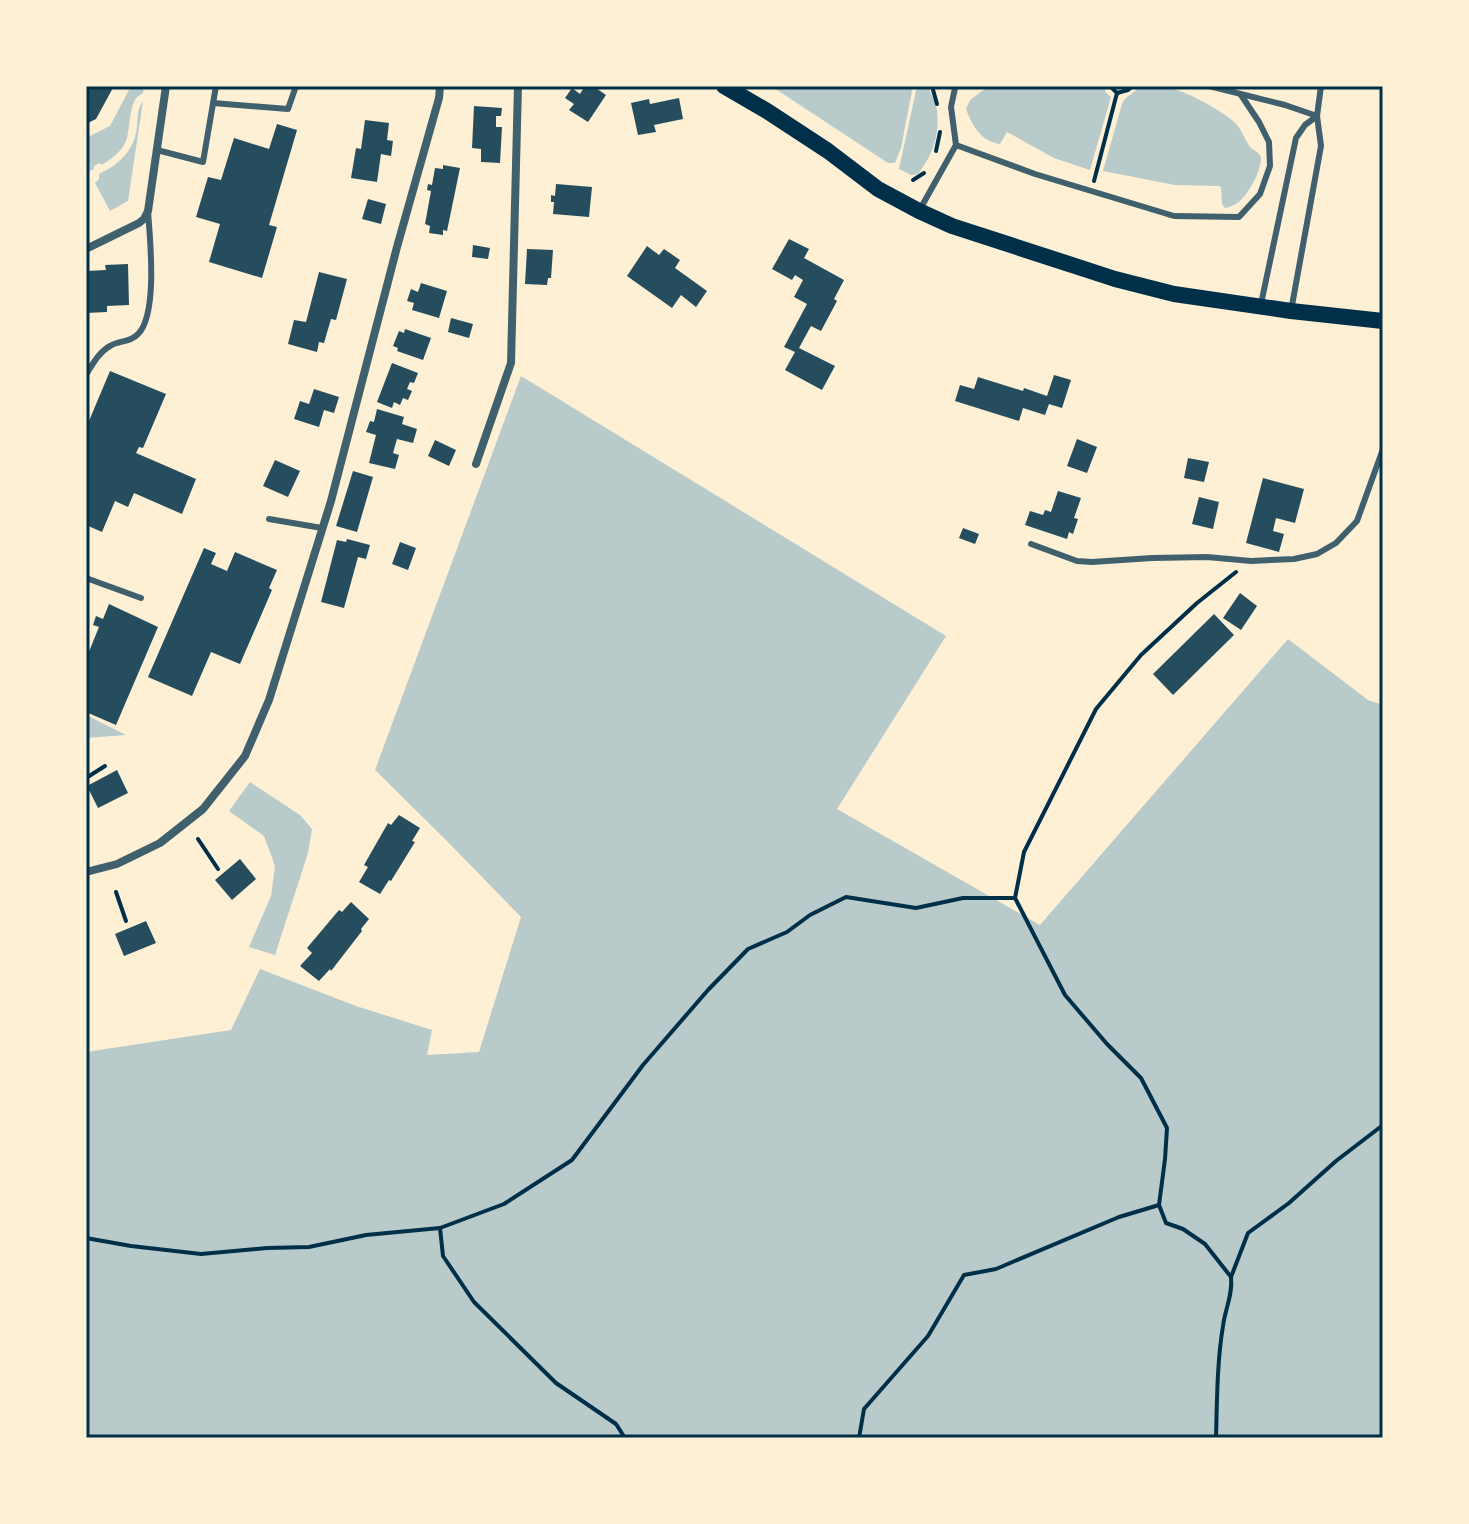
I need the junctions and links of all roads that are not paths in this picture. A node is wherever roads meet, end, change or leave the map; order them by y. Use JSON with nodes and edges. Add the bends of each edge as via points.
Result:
{"nodes":[{"id":1,"x":166,"y":86,"type":"edge"},
{"id":2,"x":216,"y":86,"type":"edge"},
{"id":3,"x":296,"y":86,"type":"edge"},
{"id":4,"x":440,"y":86,"type":"edge"},
{"id":5,"x":518,"y":86,"type":"edge"},
{"id":6,"x":724,"y":86,"type":"edge"},
{"id":7,"x":1209,"y":86,"type":"edge"},
{"id":8,"x":1321,"y":86,"type":"edge"},
{"id":9,"x":955,"y":87,"type":"edge"},
{"id":10,"x":1241,"y":95,"type":"junction"},
{"id":11,"x":213,"y":103,"type":"junction"},
{"id":12,"x":1317,"y":116,"type":"junction"},
{"id":13,"x":956,"y":145,"type":"junction"},
{"id":14,"x":157,"y":150,"type":"junction"},
{"id":15,"x":148,"y":211,"type":"junction"},
{"id":16,"x":919,"y":211,"type":"junction"},
{"id":17,"x":86,"y":249,"type":"edge"},
{"id":18,"x":1261,"y":307,"type":"junction"},
{"id":19,"x":1291,"y":311,"type":"junction"},
{"id":20,"x":1383,"y":321,"type":"edge"},
{"id":21,"x":86,"y":375,"type":"edge"},
{"id":22,"x":1383,"y":449,"type":"edge"},
{"id":23,"x":476,"y":464,"type":"dead end"},
{"id":24,"x":269,"y":519,"type":"dead end"},
{"id":25,"x":322,"y":528,"type":"junction"},
{"id":26,"x":1031,"y":544,"type":"dead end"},
{"id":27,"x":86,"y":578,"type":"edge"},
{"id":28,"x":141,"y":598,"type":"dead end"},
{"id":29,"x":86,"y":872,"type":"edge"}],
"edges":[{"from":1,"to":14,"type":"street"},
{"from":2,"to":11,"type":"lane"},
{"from":3,"to":11,"type":"lane","via":[[288,109]]},
{"from":4,"to":25,"type":"street"},
{"from":5,"to":23,"type":"street","via":[[511,363]]},
{"from":6,"to":16,"type":"main road"},
{"from":7,"to":10,"type":"lane"},
{"from":8,"to":12,"type":"lane"},
{"from":9,"to":13,"type":"lane","via":[[951,107]]},
{"from":10,"to":12,"type":"lane"},
{"from":10,"to":13,"type":"lane","via":[[1269,142],[1270,166],[1260,194],[1239,217],[1174,216]]},
{"from":11,"to":14,"type":"lane","via":[[203,162]]},
{"from":12,"to":18,"type":"lane","via":[[1296,138]]},
{"from":12,"to":19,"type":"lane","via":[[1321,146]]},
{"from":13,"to":16,"type":"lane"},
{"from":14,"to":15,"type":"street"},
{"from":15,"to":17,"type":"street","via":[[139,223]]},
{"from":15,"to":21,"type":"lane","via":[[150,293],[141,332],[110,345]]},
{"from":16,"to":18,"type":"main road","via":[[1115,279]]},
{"from":18,"to":19,"type":"main road"},
{"from":19,"to":20,"type":"main road"},
{"from":22,"to":26,"type":"lane","via":[[1357,521],[1317,554],[1251,561],[1077,561]]},
{"from":24,"to":25,"type":"lane"},
{"from":25,"to":29,"type":"street","via":[[269,700],[245,756],[203,809],[160,843]]},
{"from":27,"to":28,"type":"lane"}]}
